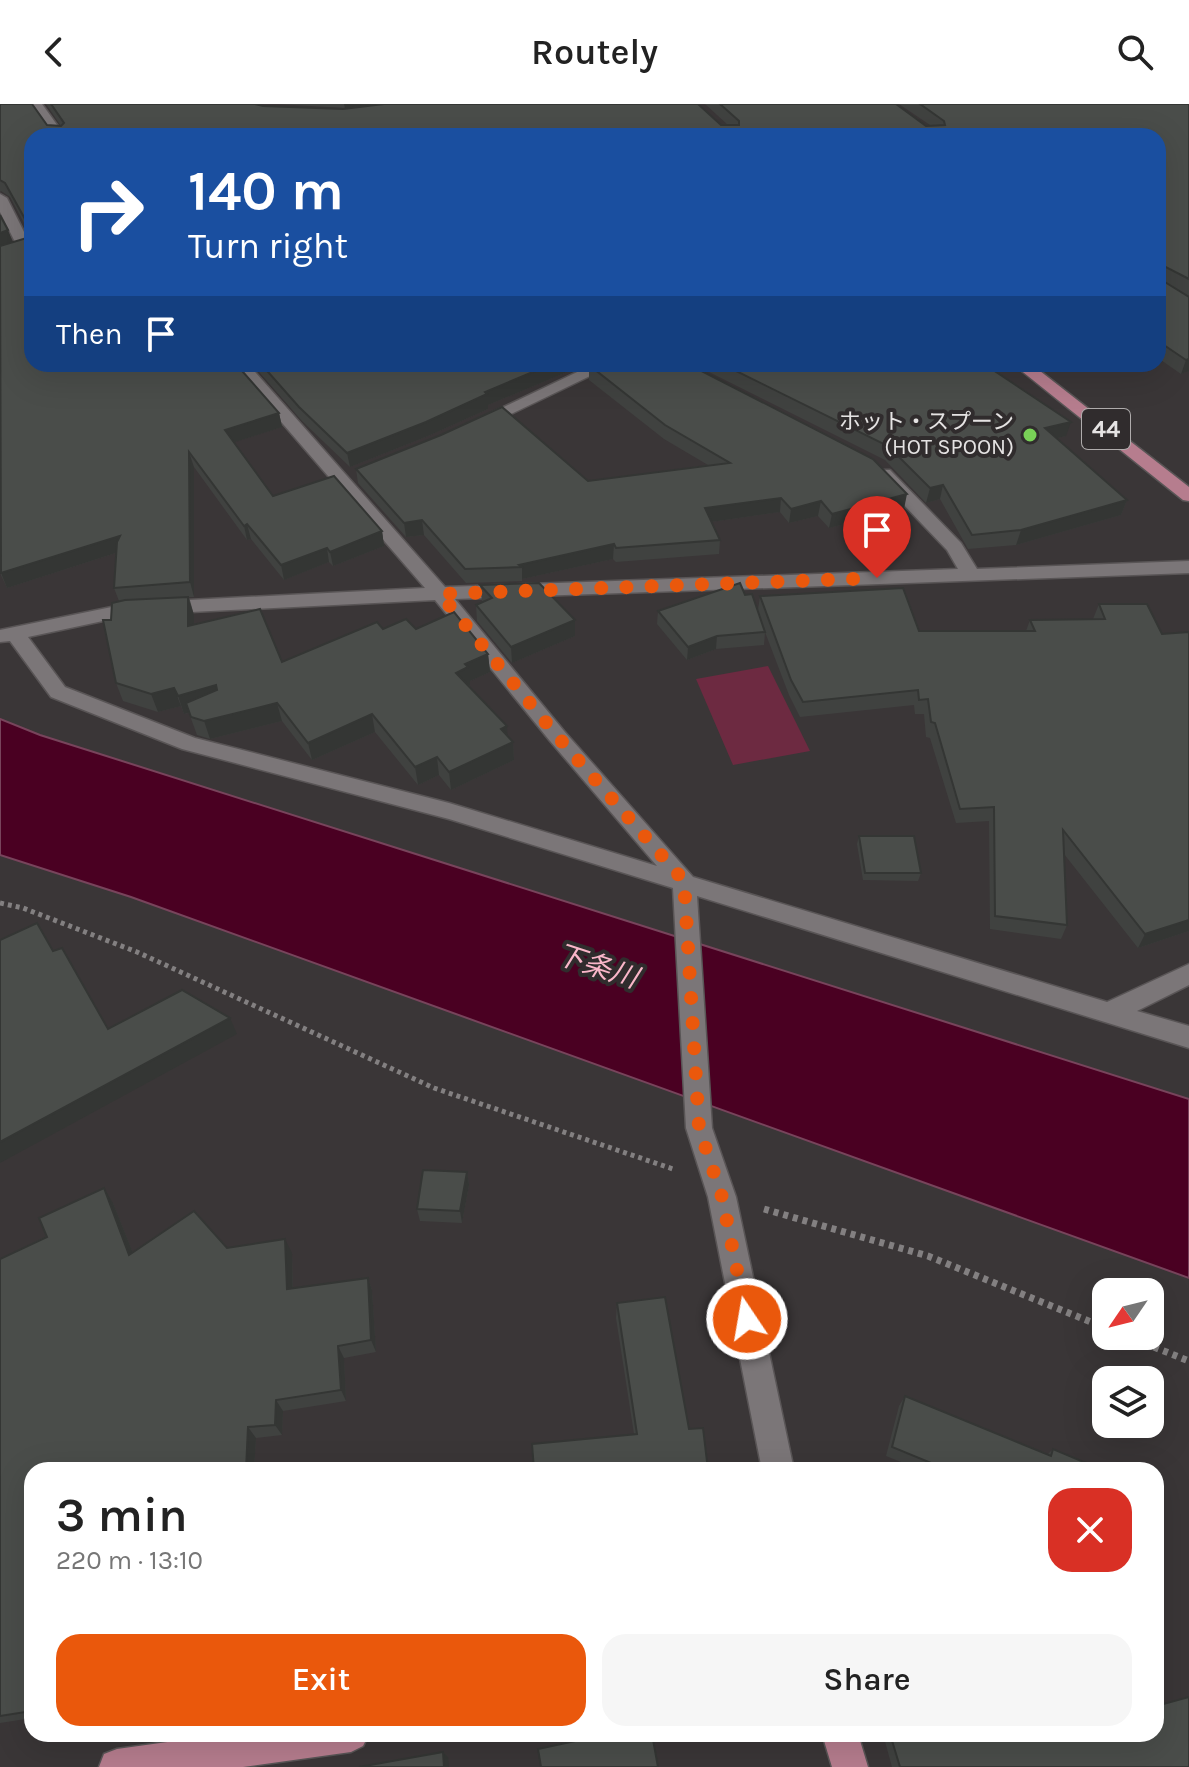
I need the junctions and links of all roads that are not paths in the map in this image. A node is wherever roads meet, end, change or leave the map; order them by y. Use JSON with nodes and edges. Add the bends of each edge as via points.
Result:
{"nodes":[{"id":1,"x":36,"y":104,"type":"edge"},
{"id":2,"x":53,"y":128,"type":"edge"},
{"id":3,"x":0,"y":198,"type":"edge"},
{"id":4,"x":23,"y":249,"type":"edge"},
{"id":5,"x":247,"y":372,"type":"edge"},
{"id":6,"x":590,"y":372,"type":"edge"},
{"id":7,"x":1031,"y":372,"type":"edge"},
{"id":8,"x":464,"y":430,"type":"edge"},
{"id":9,"x":869,"y":462,"type":"edge"},
{"id":10,"x":1189,"y":496,"type":"edge"},
{"id":11,"x":1189,"y":567,"type":"edge"},
{"id":12,"x":971,"y":575,"type":"junction"},
{"id":13,"x":440,"y":594,"type":"junction"},
{"id":14,"x":7,"y":635,"type":"edge"},
{"id":15,"x":684,"y":881,"type":"junction"},
{"id":16,"x":1189,"y":974,"type":"edge"},
{"id":17,"x":1110,"y":1012,"type":"junction"},
{"id":18,"x":1189,"y":1037,"type":"edge"},
{"id":19,"x":776,"y":1462,"type":"edge"},
{"id":20,"x":294,"y":1742,"type":"edge"},
{"id":21,"x":842,"y":1742,"type":"edge"},
{"id":22,"x":117,"y":1767,"type":"edge"},
{"id":23,"x":850,"y":1767,"type":"edge"}],
"edges":[{"from":1,"to":2,"type":"street"},
{"from":3,"to":4,"type":"street"},
{"from":5,"to":13,"type":"street","via":[[346,478]]},
{"from":6,"to":8,"type":"street"},
{"from":7,"to":10,"type":"main road","number":"44"},
{"from":9,"to":12,"type":"street","via":[[954,547]]},
{"from":11,"to":12,"type":"street"},
{"from":12,"to":13,"type":"street"},
{"from":13,"to":14,"type":"street","via":[[131,609]]},
{"from":13,"to":15,"type":"street"},
{"from":14,"to":15,"type":"street","via":[[58,692],[190,744],[449,811]]},
{"from":15,"to":17,"type":"street"},
{"from":15,"to":19,"type":"street","via":[[699,1128],[719,1189]]},
{"from":16,"to":17,"type":"street"},
{"from":17,"to":18,"type":"street"},
{"from":20,"to":22,"type":"main road"},
{"from":21,"to":23,"type":"main road"}]}
